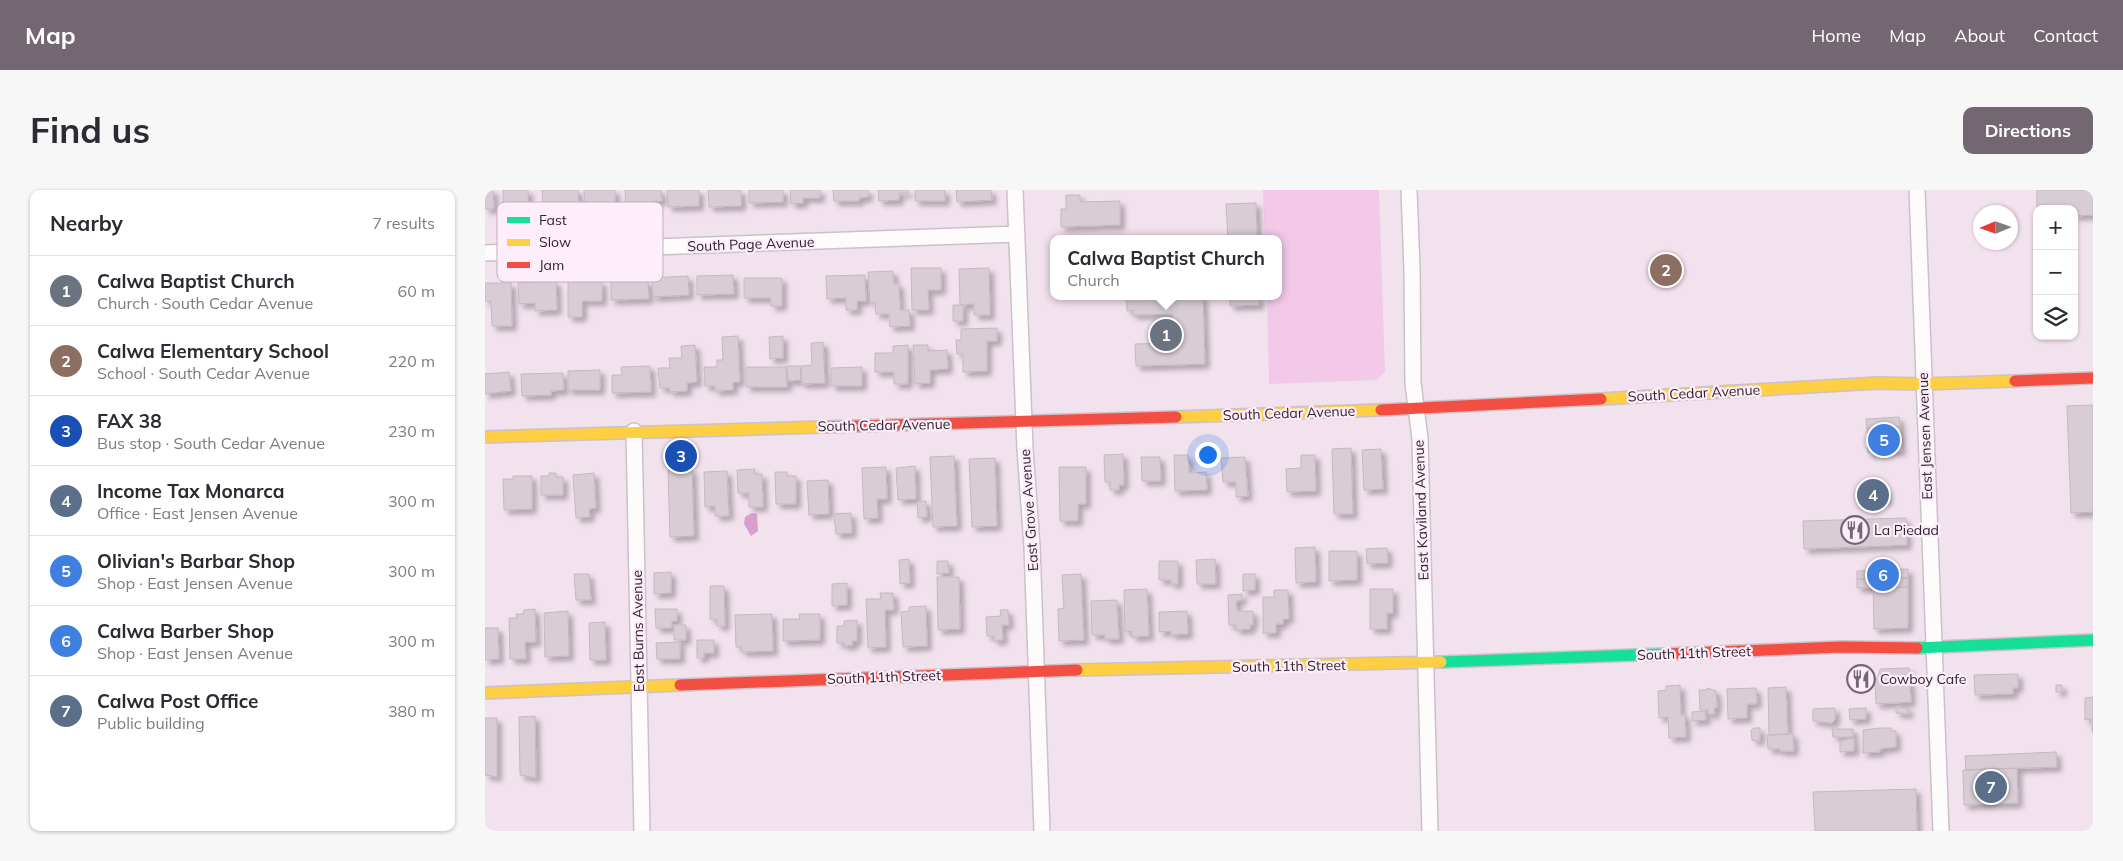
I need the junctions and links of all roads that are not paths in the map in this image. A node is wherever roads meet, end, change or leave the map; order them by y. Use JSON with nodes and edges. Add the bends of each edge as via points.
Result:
{"nodes":[{"id":1,"x":1015,"y":190,"type":"edge"},
{"id":2,"x":1409,"y":190,"type":"edge"},
{"id":3,"x":1917,"y":190,"type":"edge"},
{"id":4,"x":1017,"y":234,"type":"junction"},
{"id":5,"x":663,"y":247,"type":"edge"},
{"id":6,"x":2093,"y":378,"type":"edge"},
{"id":7,"x":1923,"y":384,"type":"junction"},
{"id":8,"x":1415,"y":409,"type":"junction"},
{"id":9,"x":1024,"y":422,"type":"junction"},
{"id":10,"x":634,"y":431,"type":"junction"},
{"id":11,"x":485,"y":437,"type":"edge"},
{"id":12,"x":2093,"y":640,"type":"edge"},
{"id":13,"x":1933,"y":648,"type":"junction"},
{"id":14,"x":1425,"y":663,"type":"junction"},
{"id":15,"x":1037,"y":671,"type":"junction"},
{"id":16,"x":639,"y":688,"type":"junction"},
{"id":17,"x":485,"y":693,"type":"edge"},
{"id":18,"x":641,"y":831,"type":"edge"},
{"id":19,"x":1042,"y":831,"type":"edge"},
{"id":20,"x":1430,"y":831,"type":"edge"},
{"id":21,"x":1941,"y":831,"type":"edge"}],
"edges":[{"from":1,"to":4,"type":"street","name":"East Grove Avenue"},
{"from":2,"to":8,"type":"street","name":"East Kaviland Avenue"},
{"from":3,"to":7,"type":"street","name":"East Jensen Avenue"},
{"from":4,"to":5,"type":"street","name":"South Page Avenue"},
{"from":4,"to":9,"type":"street","name":"East Grove Avenue"},
{"from":6,"to":7,"type":"main road","name":"South Cedar Avenue"},
{"from":7,"to":8,"type":"main road","name":"South Cedar Avenue","via":[[1877,383]]},
{"from":7,"to":13,"type":"street","name":"East Jensen Avenue"},
{"from":8,"to":9,"type":"main road","name":"South Cedar Avenue"},
{"from":8,"to":14,"type":"street","name":"East Kaviland Avenue","via":[[1420,439]]},
{"from":9,"to":10,"type":"main road","name":"South Cedar Avenue"},
{"from":9,"to":15,"type":"street","name":"East Grove Avenue"},
{"from":10,"to":11,"type":"main road","name":"South Cedar Avenue"},
{"from":10,"to":16,"type":"street","name":"East Burns Avenue"},
{"from":12,"to":13,"type":"main road","name":"South 11th Street"},
{"from":13,"to":14,"type":"main road","name":"South 11th Street","via":[[1824,648]]},
{"from":13,"to":21,"type":"street","name":"East Jensen Avenue"},
{"from":14,"to":15,"type":"main road","name":"South 11th Street"},
{"from":14,"to":20,"type":"street","name":"East Kaviland Avenue"},
{"from":15,"to":16,"type":"main road","name":"South 11th Street"},
{"from":15,"to":19,"type":"street","name":"East Grove Avenue"},
{"from":16,"to":17,"type":"main road","name":"South 11th Street"},
{"from":16,"to":18,"type":"street","name":"East Burns Avenue"}]}
